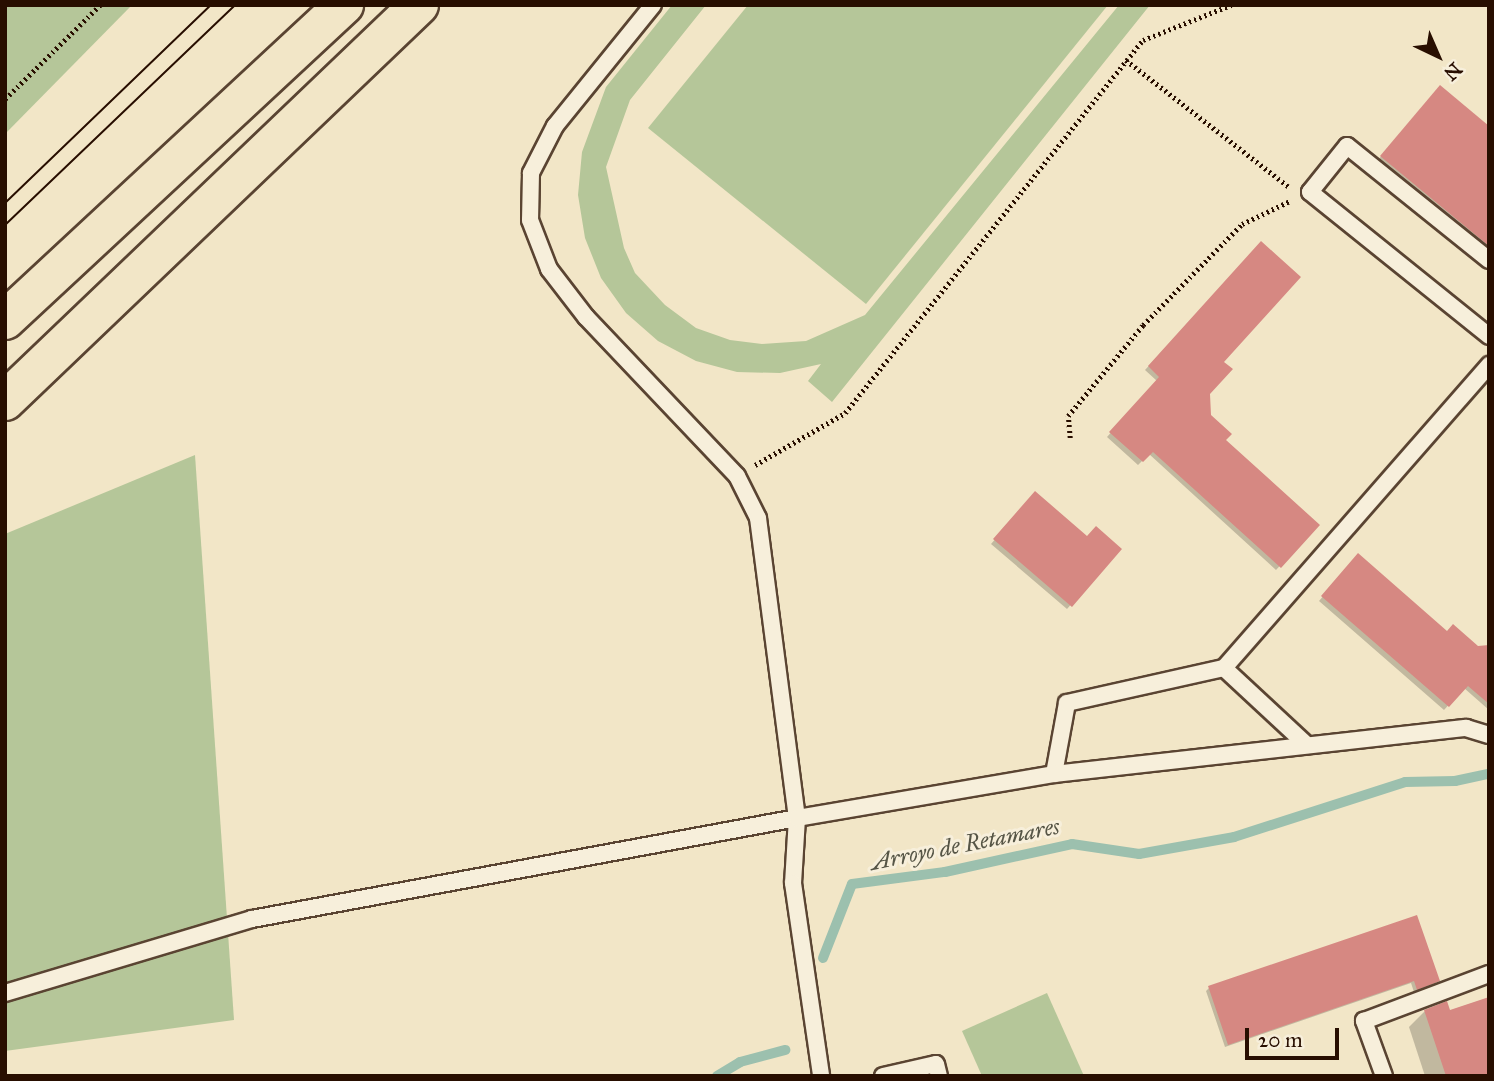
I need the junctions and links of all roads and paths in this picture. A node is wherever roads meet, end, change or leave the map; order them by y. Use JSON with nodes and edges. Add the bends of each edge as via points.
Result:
{"nodes":[{"id":1,"x":100,"y":5,"type":"edge"},
{"id":2,"x":344,"y":5,"type":"edge"},
{"id":3,"x":419,"y":5,"type":"edge"},
{"id":4,"x":653,"y":5,"type":"edge"},
{"id":5,"x":1231,"y":5,"type":"edge"},
{"id":6,"x":1126,"y":60,"type":"junction"},
{"id":7,"x":5,"y":99,"type":"edge"},
{"id":8,"x":1281,"y":185,"type":"dead end"},
{"id":9,"x":1310,"y":192,"type":"junction"},
{"id":10,"x":1489,"y":260,"type":"edge"},
{"id":11,"x":5,"y":320,"type":"edge"},
{"id":12,"x":1489,"y":336,"type":"edge"},
{"id":13,"x":1489,"y":365,"type":"edge"},
{"id":14,"x":5,"y":401,"type":"edge"},
{"id":15,"x":1070,"y":438,"type":"dead end"},
{"id":16,"x":737,"y":477,"type":"junction"},
{"id":17,"x":1224,"y":668,"type":"junction"},
{"id":18,"x":1489,"y":735,"type":"edge"},
{"id":19,"x":1307,"y":745,"type":"junction"},
{"id":20,"x":1054,"y":774,"type":"junction"},
{"id":21,"x":797,"y":818,"type":"junction"},
{"id":22,"x":1489,"y":974,"type":"edge"},
{"id":23,"x":5,"y":993,"type":"edge"},
{"id":24,"x":821,"y":1076,"type":"edge"},
{"id":25,"x":883,"y":1076,"type":"edge"},
{"id":26,"x":939,"y":1076,"type":"edge"},
{"id":27,"x":1384,"y":1076,"type":"edge"}],
"edges":[{"from":1,"to":7,"type":"path"},
{"from":2,"to":11,"type":"highway"},
{"from":3,"to":14,"type":"highway"},
{"from":4,"to":16,"type":"lane","via":[[555,126],[531,173],[530,220],[549,269],[586,317]]},
{"from":5,"to":6,"type":"path","via":[[1143,40]]},
{"from":6,"to":8,"type":"path"},
{"from":6,"to":16,"type":"path","via":[[845,413]]},
{"from":9,"to":10,"type":"lane","via":[[1347,146]]},
{"from":9,"to":12,"type":"lane"},
{"from":9,"to":15,"type":"path","via":[[1242,224],[1143,325],[1068,416]]},
{"from":13,"to":17,"type":"lane"},
{"from":16,"to":21,"type":"lane","via":[[758,518]]},
{"from":17,"to":19,"type":"lane"},
{"from":17,"to":20,"type":"lane","via":[[1068,703]]},
{"from":18,"to":19,"type":"lane","via":[[1466,728]]},
{"from":19,"to":20,"type":"lane"},
{"from":20,"to":21,"type":"lane"},
{"from":21,"to":23,"type":"lane","via":[[252,919]]},
{"from":21,"to":24,"type":"lane","via":[[793,883]]},
{"from":22,"to":27,"type":"lane","via":[[1364,1021]]},
{"from":25,"to":26,"type":"lane","via":[[936,1064]]}]}
